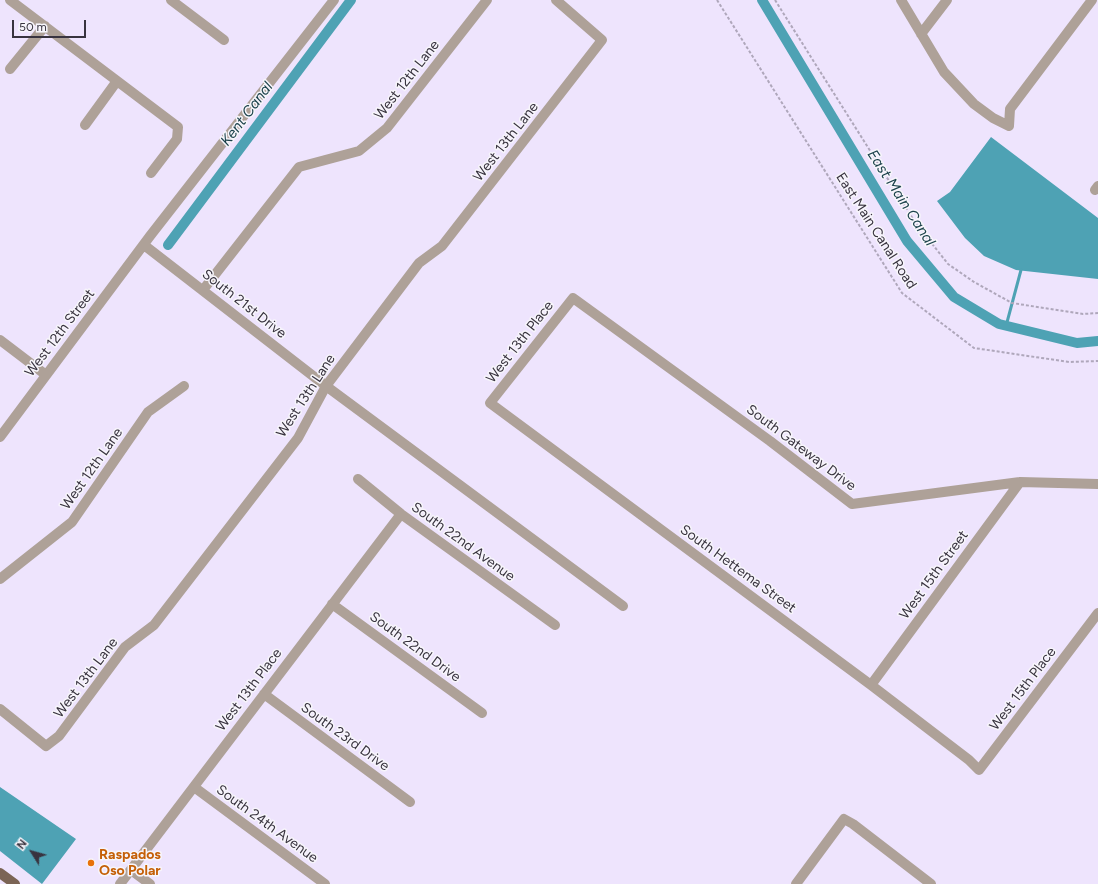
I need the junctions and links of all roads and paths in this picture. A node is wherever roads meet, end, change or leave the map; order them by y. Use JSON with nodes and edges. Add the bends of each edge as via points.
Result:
{"nodes":[{"id":1,"x":10,"y":0,"type":"edge"},
{"id":2,"x":171,"y":0,"type":"edge"},
{"id":3,"x":334,"y":0,"type":"edge"},
{"id":4,"x":487,"y":0,"type":"edge"},
{"id":5,"x":556,"y":0,"type":"edge"},
{"id":6,"x":717,"y":0,"type":"edge"},
{"id":7,"x":775,"y":0,"type":"edge"},
{"id":8,"x":901,"y":0,"type":"edge"},
{"id":9,"x":947,"y":0,"type":"edge"},
{"id":10,"x":1092,"y":0,"type":"edge"},
{"id":11,"x":45,"y":26,"type":"junction"},
{"id":12,"x":921,"y":34,"type":"junction"},
{"id":13,"x":224,"y":40,"type":"dead end"},
{"id":14,"x":10,"y":69,"type":"dead end"},
{"id":15,"x":117,"y":81,"type":"junction"},
{"id":16,"x":85,"y":125,"type":"dead end"},
{"id":17,"x":151,"y":173,"type":"dead end"},
{"id":18,"x":144,"y":245,"type":"junction"},
{"id":19,"x":203,"y":290,"type":"junction"},
{"id":20,"x":573,"y":298,"type":"joint"},
{"id":21,"x":1098,"y":312,"type":"edge"},
{"id":22,"x":0,"y":340,"type":"edge"},
{"id":23,"x":1098,"y":361,"type":"edge"},
{"id":24,"x":46,"y":375,"type":"junction"},
{"id":25,"x":184,"y":386,"type":"dead end"},
{"id":26,"x":326,"y":386,"type":"junction"},
{"id":27,"x":490,"y":403,"type":"joint"},
{"id":28,"x":0,"y":437,"type":"edge"},
{"id":29,"x":358,"y":479,"type":"dead end"},
{"id":30,"x":1020,"y":482,"type":"junction"},
{"id":31,"x":1098,"y":484,"type":"edge"},
{"id":32,"x":401,"y":514,"type":"junction"},
{"id":33,"x":0,"y":578,"type":"edge"},
{"id":34,"x":332,"y":604,"type":"junction"},
{"id":35,"x":623,"y":606,"type":"dead end"},
{"id":36,"x":1098,"y":613,"type":"edge"},
{"id":37,"x":555,"y":625,"type":"dead end"},
{"id":38,"x":871,"y":685,"type":"junction"},
{"id":39,"x":264,"y":694,"type":"junction"},
{"id":40,"x":0,"y":709,"type":"edge"},
{"id":41,"x":482,"y":713,"type":"dead end"},
{"id":42,"x":970,"y":760,"type":"joint"},
{"id":43,"x":194,"y":787,"type":"junction"},
{"id":44,"x":410,"y":802,"type":"dead end"},
{"id":45,"x":131,"y":870,"type":"junction"},
{"id":46,"x":0,"y":873,"type":"edge"},
{"id":47,"x":798,"y":883,"type":"edge"},
{"id":48,"x":15,"y":884,"type":"edge"},
{"id":49,"x":120,"y":884,"type":"edge"},
{"id":50,"x":150,"y":884,"type":"edge"},
{"id":51,"x":324,"y":884,"type":"edge"},
{"id":52,"x":931,"y":884,"type":"edge"}],
"edges":[{"from":1,"to":11,"type":"street"},
{"from":2,"to":13,"type":"street"},
{"from":3,"to":18,"type":"street","name":"West 12th Street"},
{"from":4,"to":19,"type":"street","name":"West 12th Lane","via":[[387,128],[359,151],[299,167]]},
{"from":5,"to":26,"type":"street","name":"West 13th Lane","via":[[602,40],[442,246],[419,263]]},
{"from":6,"to":23,"type":"path","name":"East Main Canal Road","via":[[902,293],[974,348],[1069,362]]},
{"from":7,"to":21,"type":"path","via":[[914,222],[948,264],[1012,303],[1083,314]]},
{"from":8,"to":12,"type":"street"},
{"from":9,"to":12,"type":"street"},
{"from":10,"to":12,"type":"street","via":[[1010,109],[1009,126],[974,104],[944,72]]},
{"from":11,"to":14,"type":"street"},
{"from":11,"to":15,"type":"street"},
{"from":15,"to":16,"type":"street"},
{"from":15,"to":17,"type":"street","via":[[178,127],[177,139]]},
{"from":18,"to":19,"type":"street","name":"South 21st Drive"},
{"from":18,"to":24,"type":"street","name":"West 12th Street"},
{"from":19,"to":26,"type":"street","name":"South 21st Drive"},
{"from":20,"to":27,"type":"street","name":"West 13th Place"},
{"from":20,"to":30,"type":"street","name":"South Gateway Drive","via":[[852,504]]},
{"from":22,"to":24,"type":"street"},
{"from":24,"to":28,"type":"street","name":"West 12th Street"},
{"from":25,"to":33,"type":"street","name":"West 12th Lane","via":[[148,412],[72,522]]},
{"from":26,"to":35,"type":"street","name":"South 21st Drive"},
{"from":26,"to":40,"type":"street","name":"West 13th Lane","via":[[298,438],[154,624],[125,647],[59,736],[46,746]]},
{"from":27,"to":38,"type":"street","name":"South Hettema Street"},
{"from":29,"to":32,"type":"street","name":"South 22nd Avenue"},
{"from":30,"to":31,"type":"street","name":"South Gateway Drive"},
{"from":30,"to":38,"type":"street","name":"West 15th Street"},
{"from":32,"to":34,"type":"street","name":"West 13th Place"},
{"from":32,"to":37,"type":"street","name":"South 22nd Avenue"},
{"from":34,"to":39,"type":"street","name":"West 13th Place"},
{"from":34,"to":41,"type":"street","name":"South 22nd Drive"},
{"from":36,"to":42,"type":"street","name":"West 15th Place","via":[[979,770]]},
{"from":38,"to":42,"type":"street","name":"South Hettema Street"},
{"from":39,"to":43,"type":"street","name":"West 13th Place"},
{"from":39,"to":44,"type":"street","name":"South 23rd Drive"},
{"from":43,"to":45,"type":"street","name":"West 13th Place"},
{"from":43,"to":51,"type":"street","name":"South 24th Avenue"},
{"from":45,"to":49,"type":"street","name":"West 13th Place"},
{"from":45,"to":50,"type":"street"},
{"from":46,"to":48,"type":"main road"},
{"from":47,"to":52,"type":"street","via":[[844,819]]}]}
